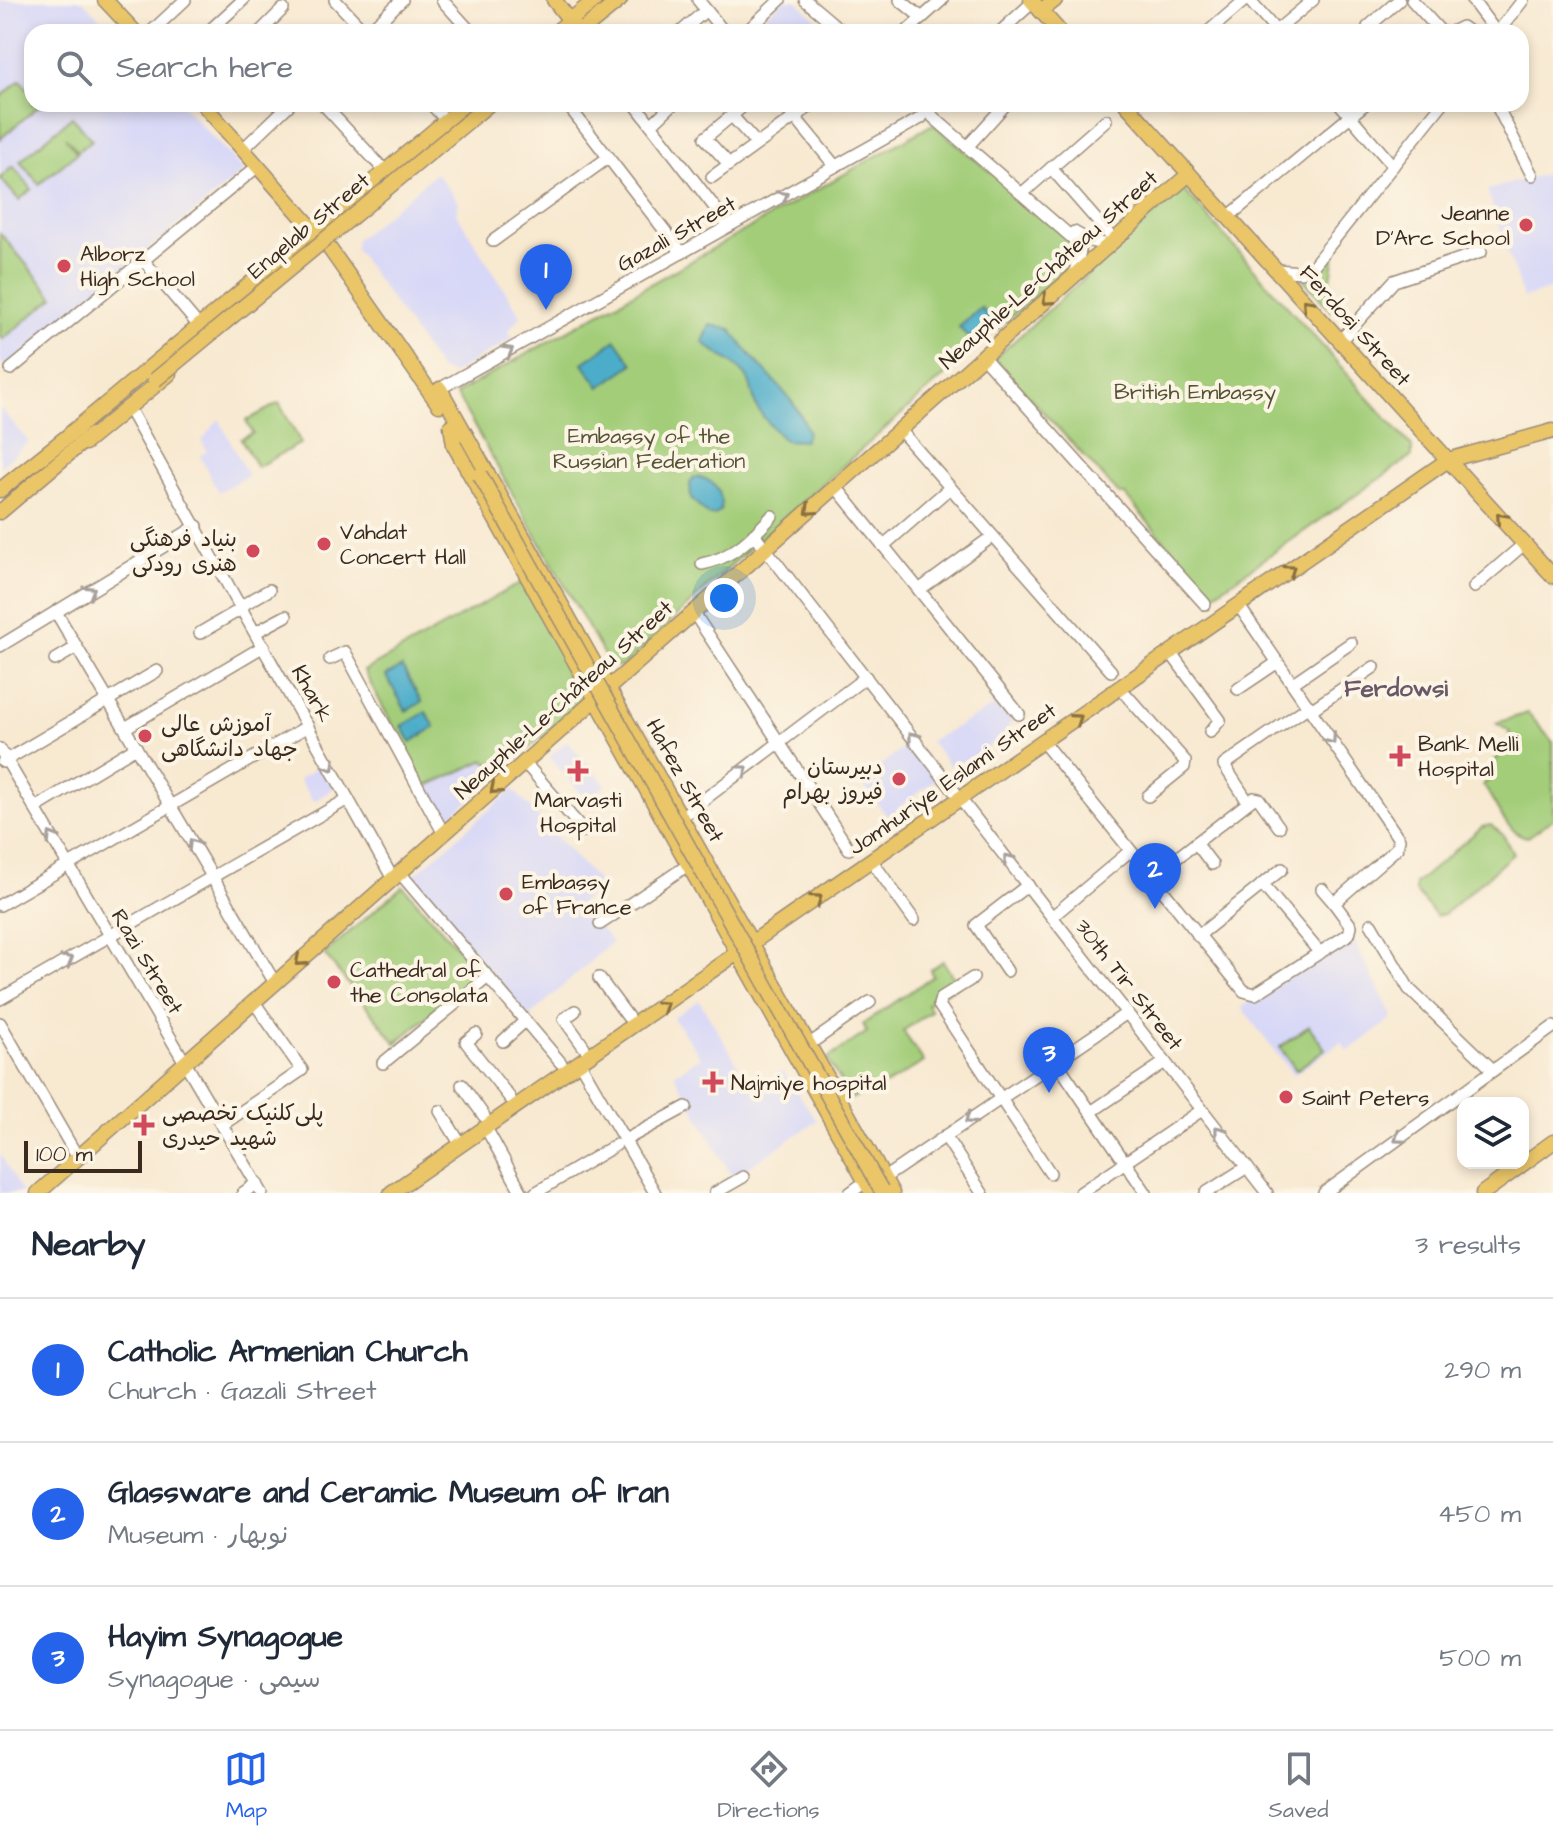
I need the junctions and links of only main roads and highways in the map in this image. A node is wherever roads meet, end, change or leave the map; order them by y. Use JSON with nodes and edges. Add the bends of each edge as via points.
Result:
{"nodes":[{"id":1,"x":94,"y":0,"type":"edge"},
{"id":2,"x":105,"y":0,"type":"edge"},
{"id":3,"x":554,"y":0,"type":"edge"},
{"id":4,"x":595,"y":0,"type":"edge"},
{"id":5,"x":620,"y":0,"type":"edge"},
{"id":6,"x":1055,"y":0,"type":"edge"},
{"id":7,"x":1035,"y":4,"type":"edge"},
{"id":8,"x":116,"y":24,"type":"edge"},
{"id":9,"x":128,"y":24,"type":"edge"},
{"id":10,"x":573,"y":24,"type":"edge"},
{"id":11,"x":579,"y":24,"type":"edge"},
{"id":12,"x":582,"y":24,"type":"edge"},
{"id":13,"x":1053,"y":24,"type":"edge"},
{"id":14,"x":200,"y":112,"type":"edge"},
{"id":15,"x":210,"y":112,"type":"edge"},
{"id":16,"x":456,"y":112,"type":"edge"},
{"id":17,"x":469,"y":112,"type":"edge"},
{"id":18,"x":479,"y":112,"type":"edge"},
{"id":19,"x":489,"y":112,"type":"edge"},
{"id":20,"x":1133,"y":112,"type":"edge"},
{"id":21,"x":238,"y":143,"type":"junction"},
{"id":22,"x":385,"y":171,"type":"junction"},
{"id":23,"x":1189,"y":174,"type":"junction"},
{"id":24,"x":398,"y":186,"type":"junction"},
{"id":25,"x":314,"y":231,"type":"junction"},
{"id":26,"x":327,"y":245,"type":"junction"},
{"id":27,"x":262,"y":273,"type":"junction"},
{"id":28,"x":276,"y":286,"type":"junction"},
{"id":29,"x":152,"y":378,"type":"junction"},
{"id":30,"x":436,"y":391,"type":"junction"},
{"id":31,"x":451,"y":426,"type":"junction"},
{"id":32,"x":1553,"y":431,"type":"edge"},
{"id":33,"x":71,"y":433,"type":"junction"},
{"id":34,"x":85,"y":443,"type":"junction"},
{"id":35,"x":1448,"y":460,"type":"junction"},
{"id":36,"x":0,"y":490,"type":"edge"},
{"id":37,"x":0,"y":512,"type":"edge"},
{"id":38,"x":1553,"y":576,"type":"edge"},
{"id":39,"x":564,"y":606,"type":"junction"},
{"id":40,"x":544,"y":607,"type":"junction"},
{"id":41,"x":609,"y":688,"type":"junction"},
{"id":42,"x":596,"y":700,"type":"junction"},
{"id":43,"x":753,"y":944,"type":"junction"},
{"id":44,"x":737,"y":956,"type":"junction"},
{"id":45,"x":781,"y":993,"type":"junction"},
{"id":46,"x":762,"y":1002,"type":"junction"},
{"id":47,"x":1553,"y":1142,"type":"edge"},
{"id":48,"x":879,"y":1188,"type":"edge"},
{"id":49,"x":38,"y":1193,"type":"edge"},
{"id":50,"x":391,"y":1193,"type":"edge"},
{"id":51,"x":1483,"y":1193,"type":"edge"}],
"edges":[{"from":1,"to":8,"type":"main road"},
{"from":2,"to":9,"type":"main road"},
{"from":3,"to":10,"type":"main road"},
{"from":4,"to":11,"type":"main road"},
{"from":5,"to":12,"type":"main road"},
{"from":6,"to":7,"type":"main road"},
{"from":7,"to":13,"type":"main road"},
{"from":14,"to":21,"type":"main road","name":"Hafez Street"},
{"from":15,"to":21,"type":"main road","name":"Hafez Street"},
{"from":16,"to":22,"type":"main road"},
{"from":17,"to":29,"type":"main road","name":"Enqelab Street"},
{"from":18,"to":29,"type":"main road","name":"Enqelab Street","bridge":true},
{"from":19,"to":24,"type":"main road"},
{"from":20,"to":23,"type":"main road","name":"Ferdosi Street"},
{"from":21,"to":25,"type":"main road","name":"Hafez Street"},
{"from":22,"to":24,"type":"main road"},
{"from":22,"to":25,"type":"main road"},
{"from":35,"to":23,"type":"main road","name":"Ferdosi Street","one_way":true},
{"from":23,"to":41,"type":"main road","name":"Neauphle-Le-Château Street","one_way":true},
{"from":24,"to":26,"type":"main road"},
{"from":25,"to":26,"type":"main road","name":"Hafez Street"},
{"from":25,"to":27,"type":"main road"},
{"from":26,"to":28,"type":"main road"},
{"from":26,"to":30,"type":"main road","name":"Hafez Street"},
{"from":27,"to":28,"type":"main road","via":[[273,277]]},
{"from":27,"to":33,"type":"main road"},
{"from":28,"to":34,"type":"main road"},
{"from":29,"to":33,"type":"main road"},
{"from":29,"to":34,"type":"main road"},
{"from":30,"to":31,"type":"main road","name":"Hafez Street"},
{"from":30,"to":39,"type":"main road","name":"Hafez Street"},
{"from":31,"to":40,"type":"main road","name":"Hafez Street","via":[[454,445]]},
{"from":31,"to":48,"type":"main road","name":"Hafez Street","bridge":true},
{"from":32,"to":35,"type":"main road","name":"Jomhuriye Eslami Street"},
{"from":33,"to":36,"type":"main road"},
{"from":34,"to":37,"type":"main road"},
{"from":38,"to":35,"type":"main road","name":"Ferdosi Street","one_way":true},
{"from":43,"to":35,"type":"main road","name":"Jomhuriye Eslami Street","one_way":true},
{"from":39,"to":40,"type":"main road"},
{"from":39,"to":41,"type":"main road","name":"Hafez Street"},
{"from":40,"to":42,"type":"main road","name":"Hafez Street"},
{"from":41,"to":42,"type":"main road","name":"Neauphle-Le-Château Street"},
{"from":41,"to":43,"type":"main road","name":"Hafez Street"},
{"from":42,"to":44,"type":"main road","name":"Hafez Street"},
{"from":42,"to":49,"type":"main road","name":"Neauphle-Le-Château Street","one_way":true},
{"from":43,"to":44,"type":"main road","name":"Jomhuriye Eslami Street"},
{"from":43,"to":45,"type":"main road","name":"Hafez Street"},
{"from":44,"to":46,"type":"main road","name":"Hafez Street"},
{"from":50,"to":44,"type":"main road","name":"Jomhuriye Eslami Street","one_way":true,"via":[[514,1102]]},
{"from":45,"to":46,"type":"main road"},
{"from":45,"to":48,"type":"main road","name":"Hafez Street","via":[[811,1043]]},
{"from":46,"to":48,"type":"main road","name":"Hafez Street"},
{"from":47,"to":51,"type":"main road"}]}
